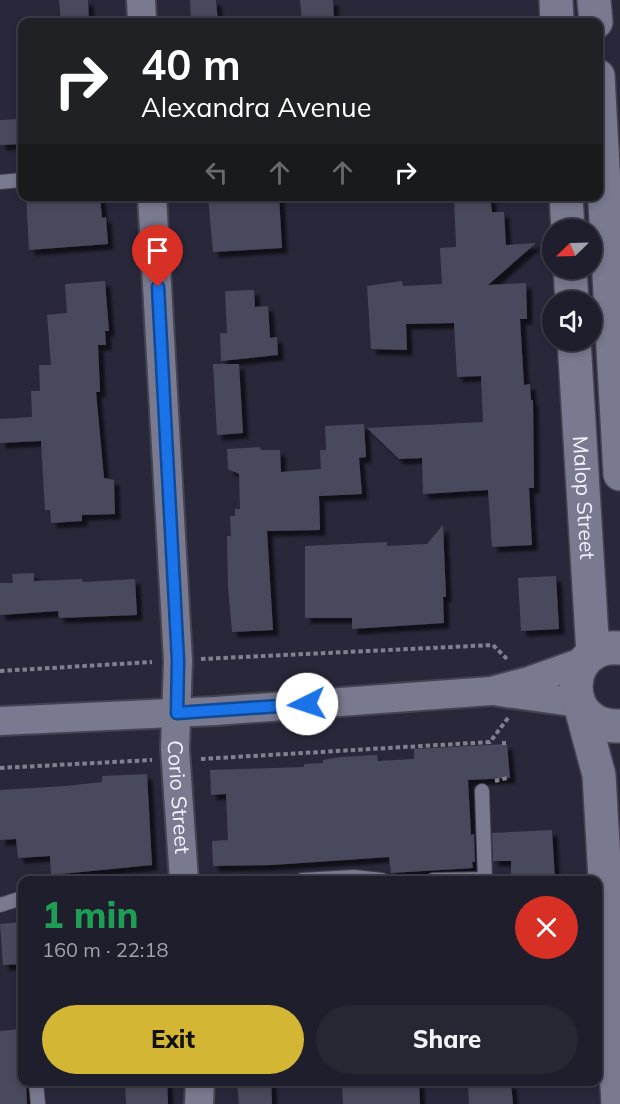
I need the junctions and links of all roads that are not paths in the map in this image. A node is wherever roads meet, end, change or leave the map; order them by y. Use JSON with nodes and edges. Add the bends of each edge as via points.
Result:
{"nodes":[{"id":1,"x":141,"y":0,"type":"edge"},
{"id":2,"x":556,"y":0,"type":"edge"},
{"id":3,"x":594,"y":0,"type":"edge"},
{"id":4,"x":142,"y":18,"type":"edge"},
{"id":5,"x":557,"y":18,"type":"edge"},
{"id":6,"x":596,"y":18,"type":"edge"},
{"id":7,"x":603,"y":175,"type":"edge"},
{"id":8,"x":18,"y":180,"type":"edge"},
{"id":9,"x":0,"y":182,"type":"edge"},
{"id":10,"x":152,"y":201,"type":"edge"},
{"id":11,"x":566,"y":201,"type":"edge"},
{"id":12,"x":567,"y":219,"type":"edge"},
{"id":13,"x":606,"y":235,"type":"edge"},
{"id":14,"x":582,"y":351,"type":"edge"},
{"id":15,"x":599,"y":375,"type":"edge"},
{"id":16,"x":620,"y":474,"type":"edge"},
{"id":17,"x":599,"y":654,"type":"edge"},
{"id":18,"x":491,"y":691,"type":"junction"},
{"id":19,"x":580,"y":706,"type":"junction"},
{"id":20,"x":177,"y":713,"type":"junction"},
{"id":21,"x":0,"y":721,"type":"edge"},
{"id":22,"x":620,"y":726,"type":"edge"},
{"id":23,"x":482,"y":791,"type":"dead end"},
{"id":24,"x":184,"y":876,"type":"edge"},
{"id":25,"x":485,"y":876,"type":"edge"},
{"id":26,"x":18,"y":899,"type":"edge"},
{"id":27,"x":0,"y":905,"type":"edge"},
{"id":28,"x":614,"y":930,"type":"edge"},
{"id":29,"x":36,"y":1086,"type":"edge"},
{"id":30,"x":200,"y":1086,"type":"edge"},
{"id":31,"x":38,"y":1104,"type":"edge"},
{"id":32,"x":199,"y":1104,"type":"edge"},
{"id":33,"x":618,"y":1104,"type":"edge"}],
"edges":[{"from":1,"to":4,"type":"street"},
{"from":2,"to":5,"type":"street"},
{"from":3,"to":6,"type":"street"},
{"from":7,"to":13,"type":"street","name":"Malop Street"},
{"from":8,"to":9,"type":"lane"},
{"from":10,"to":20,"type":"street","name":"Corio Street","via":[[178,661]]},
{"from":11,"to":12,"type":"street"},
{"from":13,"to":15,"type":"street","name":"Malop Street"},
{"from":14,"to":15,"type":"street","name":"Malop Street"},
{"from":15,"to":16,"type":"street","name":"Malop Street"},
{"from":15,"to":17,"type":"street","name":"Malop Street"},
{"from":17,"to":18,"type":"street"},
{"from":17,"to":19,"type":"street","name":"Malop Street","via":[[576,684]]},
{"from":18,"to":19,"type":"street"},
{"from":18,"to":20,"type":"street"},
{"from":19,"to":22,"type":"street","via":[[595,721]]},
{"from":19,"to":28,"type":"street","via":[[599,775]]},
{"from":20,"to":21,"type":"street"},
{"from":20,"to":24,"type":"street","name":"Corio Street","via":[[175,749]]},
{"from":23,"to":25,"type":"lane"},
{"from":26,"to":27,"type":"lane"},
{"from":28,"to":33,"type":"street"},
{"from":29,"to":31,"type":"lane"},
{"from":30,"to":32,"type":"street"}]}
